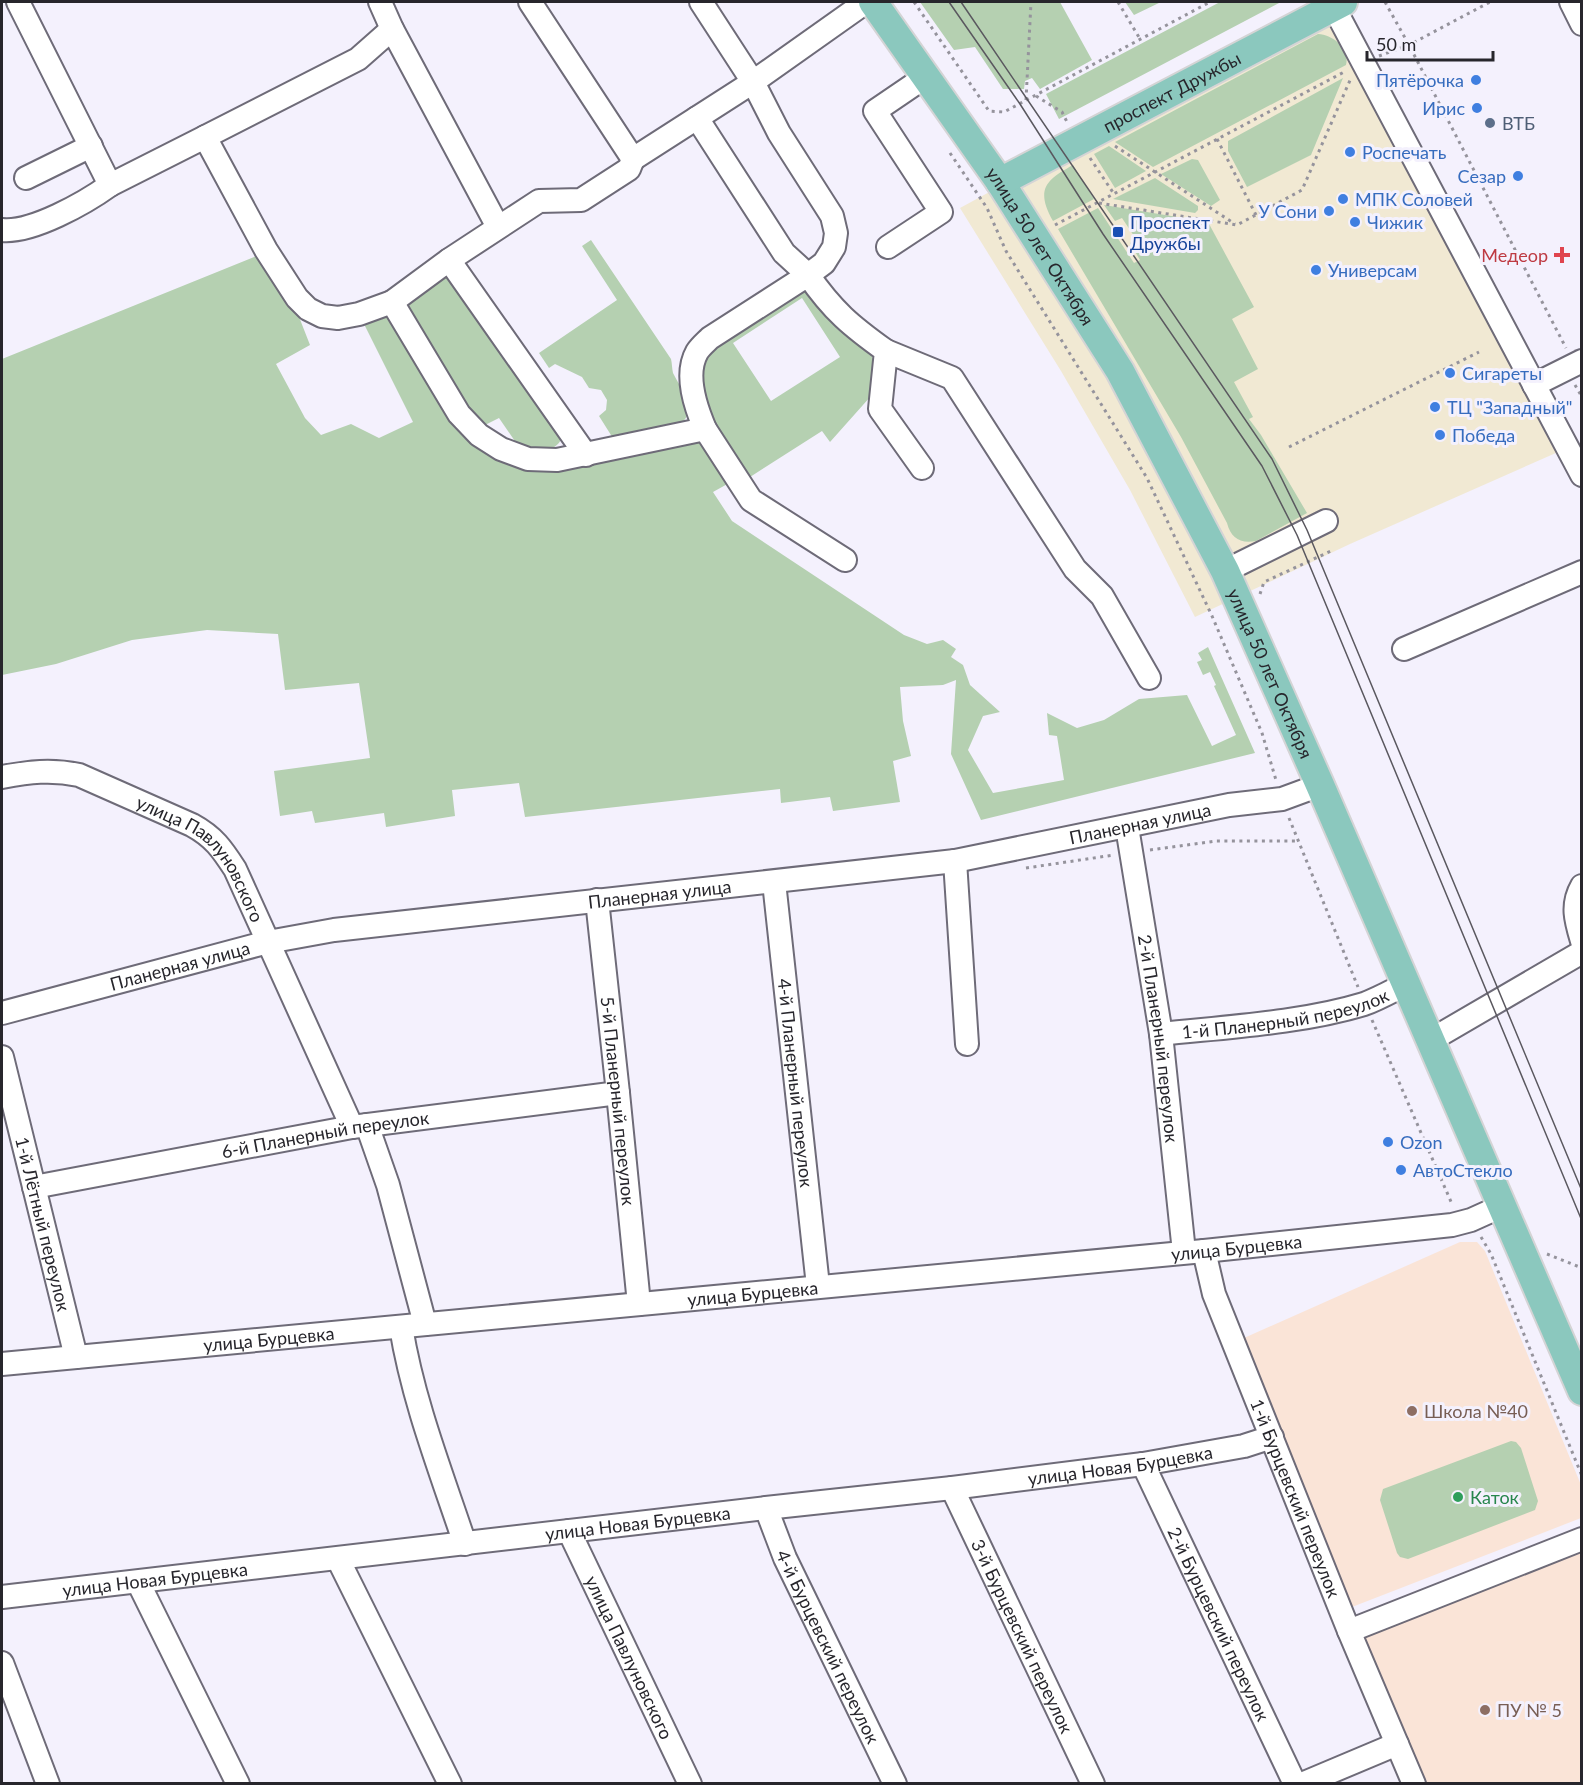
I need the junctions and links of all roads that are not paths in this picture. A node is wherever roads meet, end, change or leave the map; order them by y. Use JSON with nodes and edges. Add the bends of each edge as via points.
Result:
{"nodes":[{"id":1,"x":18,"y":2,"type":"edge"},
{"id":2,"x":380,"y":2,"type":"edge"},
{"id":3,"x":530,"y":2,"type":"edge"},
{"id":4,"x":701,"y":2,"type":"edge"},
{"id":5,"x":866,"y":2,"type":"edge"},
{"id":6,"x":873,"y":2,"type":"edge"},
{"id":7,"x":1571,"y":2,"type":"edge"},
{"id":8,"x":1336,"y":3,"type":"edge"},
{"id":9,"x":1581,"y":24,"type":"edge"},
{"id":10,"x":392,"y":29,"type":"junction"},
{"id":11,"x":925,"y":77,"type":"junction"},
{"id":12,"x":753,"y":82,"type":"junction"},
{"id":13,"x":697,"y":118,"type":"junction"},
{"id":14,"x":205,"y":137,"type":"junction"},
{"id":15,"x":91,"y":146,"type":"junction"},
{"id":16,"x":633,"y":159,"type":"junction"},
{"id":17,"x":26,"y":178,"type":"dead end"},
{"id":18,"x":1000,"y":182,"type":"junction"},
{"id":19,"x":110,"y":185,"type":"junction"},
{"id":20,"x":498,"y":227,"type":"junction"},
{"id":21,"x":2,"y":230,"type":"edge"},
{"id":22,"x":888,"y":247,"type":"dead end"},
{"id":23,"x":449,"y":260,"type":"junction"},
{"id":24,"x":808,"y":275,"type":"junction"},
{"id":25,"x":392,"y":302,"type":"junction"},
{"id":26,"x":886,"y":351,"type":"junction"},
{"id":27,"x":1578,"y":363,"type":"edge"},
{"id":28,"x":1534,"y":385,"type":"junction"},
{"id":29,"x":705,"y":429,"type":"junction"},
{"id":30,"x":586,"y":455,"type":"junction"},
{"id":31,"x":922,"y":468,"type":"dead end"},
{"id":32,"x":1581,"y":475,"type":"edge"},
{"id":33,"x":1326,"y":521,"type":"dead end"},
{"id":34,"x":845,"y":560,"type":"dead end"},
{"id":35,"x":1225,"y":571,"type":"junction"},
{"id":36,"x":1581,"y":572,"type":"edge"},
{"id":37,"x":1404,"y":649,"type":"dead end"},
{"id":38,"x":1149,"y":678,"type":"dead end"},
{"id":39,"x":2,"y":777,"type":"edge"},
{"id":40,"x":1320,"y":785,"type":"junction"},
{"id":41,"x":1127,"y":827,"type":"junction"},
{"id":42,"x":955,"y":861,"type":"junction"},
{"id":43,"x":774,"y":882,"type":"junction"},
{"id":44,"x":1581,"y":886,"type":"edge"},
{"id":45,"x":597,"y":900,"type":"junction"},
{"id":46,"x":1581,"y":941,"type":"edge"},
{"id":47,"x":268,"y":942,"type":"junction"},
{"id":48,"x":1581,"y":952,"type":"edge"},
{"id":49,"x":1406,"y":984,"type":"junction"},
{"id":50,"x":2,"y":1013,"type":"edge"},
{"id":51,"x":1161,"y":1034,"type":"junction"},
{"id":52,"x":1431,"y":1040,"type":"junction"},
{"id":53,"x":968,"y":1044,"type":"dead end"},
{"id":54,"x":2,"y":1057,"type":"edge"},
{"id":55,"x":618,"y":1093,"type":"junction"},
{"id":56,"x":360,"y":1126,"type":"junction"},
{"id":57,"x":34,"y":1187,"type":"junction"},
{"id":58,"x":1502,"y":1206,"type":"junction"},
{"id":59,"x":1194,"y":1251,"type":"junction"},
{"id":60,"x":818,"y":1286,"type":"junction"},
{"id":61,"x":639,"y":1304,"type":"junction"},
{"id":62,"x":424,"y":1324,"type":"junction"},
{"id":63,"x":401,"y":1327,"type":"junction"},
{"id":64,"x":76,"y":1356,"type":"junction"},
{"id":65,"x":2,"y":1364,"type":"edge"},
{"id":66,"x":1581,"y":1391,"type":"edge"},
{"id":67,"x":1272,"y":1437,"type":"junction"},
{"id":68,"x":1143,"y":1464,"type":"junction"},
{"id":69,"x":952,"y":1488,"type":"junction"},
{"id":70,"x":766,"y":1508,"type":"junction"},
{"id":71,"x":568,"y":1531,"type":"junction"},
{"id":72,"x":1581,"y":1539,"type":"edge"},
{"id":73,"x":465,"y":1544,"type":"junction"},
{"id":74,"x":338,"y":1559,"type":"junction"},
{"id":75,"x":138,"y":1582,"type":"junction"},
{"id":76,"x":2,"y":1597,"type":"edge"},
{"id":77,"x":1349,"y":1631,"type":"junction"},
{"id":78,"x":2,"y":1663,"type":"edge"},
{"id":79,"x":1397,"y":1743,"type":"junction"},
{"id":80,"x":48,"y":1784,"type":"edge"},
{"id":81,"x":238,"y":1784,"type":"edge"},
{"id":82,"x":450,"y":1784,"type":"edge"},
{"id":83,"x":690,"y":1784,"type":"edge"},
{"id":84,"x":895,"y":1784,"type":"edge"},
{"id":85,"x":1093,"y":1784,"type":"edge"},
{"id":86,"x":1295,"y":1784,"type":"edge"},
{"id":87,"x":1302,"y":1784,"type":"edge"},
{"id":88,"x":1414,"y":1784,"type":"edge"}],
"edges":[{"from":1,"to":15,"type":"street"},
{"from":2,"to":10,"type":"street"},
{"from":3,"to":16,"type":"street"},
{"from":4,"to":12,"type":"street"},
{"from":5,"to":12,"type":"street"},
{"from":6,"to":11,"type":"main road","name":"улица 50 лет Октября"},
{"from":7,"to":9,"type":"street"},
{"from":8,"to":18,"type":"main road","name":"проспект Дружбы"},
{"from":8,"to":28,"type":"street","via":[[1360,64]]},
{"from":10,"to":14,"type":"street","via":[[358,59]]},
{"from":10,"to":20,"type":"street"},
{"from":11,"to":18,"type":"main road","name":"улица 50 лет Октября"},
{"from":11,"to":22,"type":"street","via":[[875,111],[941,212]]},
{"from":12,"to":13,"type":"street"},
{"from":12,"to":24,"type":"street","via":[[779,133],[832,216],[834,247],[824,263]]},
{"from":13,"to":16,"type":"street"},
{"from":13,"to":24,"type":"street","via":[[784,253]]},
{"from":14,"to":19,"type":"street"},
{"from":14,"to":25,"type":"street","via":[[266,250],[308,309],[338,318]]},
{"from":15,"to":17,"type":"street"},
{"from":15,"to":19,"type":"street"},
{"from":16,"to":20,"type":"street","via":[[629,169],[581,200],[539,201]]},
{"from":18,"to":35,"type":"main road","name":"улица 50 лет Октября","via":[[1120,371]]},
{"from":19,"to":21,"type":"street","via":[[91,199],[30,227]]},
{"from":20,"to":23,"type":"street"},
{"from":23,"to":25,"type":"street"},
{"from":23,"to":30,"type":"street"},
{"from":24,"to":26,"type":"street","via":[[850,325]]},
{"from":24,"to":29,"type":"street","via":[[710,338],[697,352],[692,366],[693,387]]},
{"from":25,"to":30,"type":"street","via":[[459,414],[479,435],[528,459]]},
{"from":26,"to":31,"type":"street","via":[[880,409]]},
{"from":26,"to":38,"type":"street","via":[[952,378],[1075,569],[1102,596]]},
{"from":27,"to":28,"type":"street"},
{"from":28,"to":32,"type":"street"},
{"from":29,"to":30,"type":"street"},
{"from":29,"to":34,"type":"street","via":[[751,500]]},
{"from":33,"to":35,"type":"street"},
{"from":35,"to":40,"type":"main road","name":"улица 50 лет Октября"},
{"from":36,"to":37,"type":"street"},
{"from":39,"to":47,"type":"street","name":"улица Павлуновского","via":[[36,770],[79,776],[206,833],[218,843],[235,869]]},
{"from":40,"to":41,"type":"street","name":"Планерная улица","via":[[1282,799],[1229,805]]},
{"from":40,"to":49,"type":"main road","name":"улица 50 лет Октября"},
{"from":41,"to":42,"type":"street","name":"Планерная улица"},
{"from":41,"to":51,"type":"street","name":"2-й Планерный переулок"},
{"from":42,"to":43,"type":"street","name":"Планерная улица"},
{"from":42,"to":53,"type":"street"},
{"from":43,"to":45,"type":"street","name":"Планерная улица"},
{"from":43,"to":60,"type":"street","name":"4-й Планерный переулок"},
{"from":44,"to":46,"type":"street","via":[[1575,916]]},
{"from":45,"to":47,"type":"street","name":"Планерная улица","via":[[334,930]]},
{"from":45,"to":55,"type":"street","name":"5-й Планерный переулок"},
{"from":47,"to":50,"type":"street","name":"Планерная улица"},
{"from":47,"to":56,"type":"street","name":"улица Павлуновского"},
{"from":48,"to":52,"type":"street"},
{"from":49,"to":51,"type":"street","name":"1-й Планерный переулок","via":[[1365,1003],[1281,1020]]},
{"from":49,"to":52,"type":"main road","name":"улица 50 лет Октября"},
{"from":51,"to":59,"type":"street","name":"2-й Планерный переулок"},
{"from":52,"to":58,"type":"main road","name":"улица 50 лет Октября"},
{"from":54,"to":57,"type":"street","name":"1-й Лётный переулок"},
{"from":55,"to":56,"type":"street","name":"6-й Планерный переулок"},
{"from":55,"to":61,"type":"street","name":"5-й Планерный переулок"},
{"from":56,"to":57,"type":"street","name":"6-й Планерный переулок"},
{"from":56,"to":62,"type":"street","name":"улица Павлуновского","via":[[388,1185]]},
{"from":57,"to":64,"type":"street","name":"1-й Лётный переулок"},
{"from":58,"to":59,"type":"street","name":"улица Бурцевка","via":[[1452,1225]]},
{"from":58,"to":66,"type":"main road","name":"улица 50 лет Октября"},
{"from":59,"to":60,"type":"street","name":"улица Бурцевка"},
{"from":59,"to":67,"type":"street","name":"1-й Бурцевский переулок"},
{"from":60,"to":61,"type":"street","name":"улица Бурцевка"},
{"from":61,"to":62,"type":"street","name":"улица Бурцевка"},
{"from":62,"to":63,"type":"street","name":"улица Бурцевка"},
{"from":63,"to":64,"type":"street","name":"улица Бурцевка"},
{"from":63,"to":73,"type":"street","via":[[429,1438]]},
{"from":64,"to":65,"type":"street","name":"улица Бурцевка"},
{"from":67,"to":68,"type":"street","name":"улица Новая Бурцевка","via":[[1244,1446]]},
{"from":67,"to":77,"type":"street","name":"1-й Бурцевский переулок"},
{"from":68,"to":69,"type":"street","name":"улица Новая Бурцевка"},
{"from":68,"to":86,"type":"street","name":"2-й Бурцевский переулок"},
{"from":69,"to":70,"type":"street","name":"улица Новая Бурцевка"},
{"from":69,"to":85,"type":"street","name":"3-й Бурцевский переулок"},
{"from":70,"to":71,"type":"street","name":"улица Новая Бурцевка"},
{"from":70,"to":84,"type":"street","name":"4-й Бурцевский переулок","via":[[785,1558]]},
{"from":71,"to":73,"type":"street","name":"улица Новая Бурцевка"},
{"from":71,"to":83,"type":"street","name":"улица Павлуновского"},
{"from":72,"to":77,"type":"street"},
{"from":73,"to":74,"type":"street","name":"улица Новая Бурцевка"},
{"from":74,"to":75,"type":"street","name":"улица Новая Бурцевка"},
{"from":74,"to":82,"type":"street"},
{"from":75,"to":76,"type":"street","name":"улица Новая Бурцевка"},
{"from":75,"to":81,"type":"street"},
{"from":77,"to":79,"type":"street","name":"1-й Бурцевский переулок"},
{"from":78,"to":80,"type":"street"},
{"from":79,"to":87,"type":"street"},
{"from":79,"to":88,"type":"street","name":"1-й Бурцевский переулок"}]}
